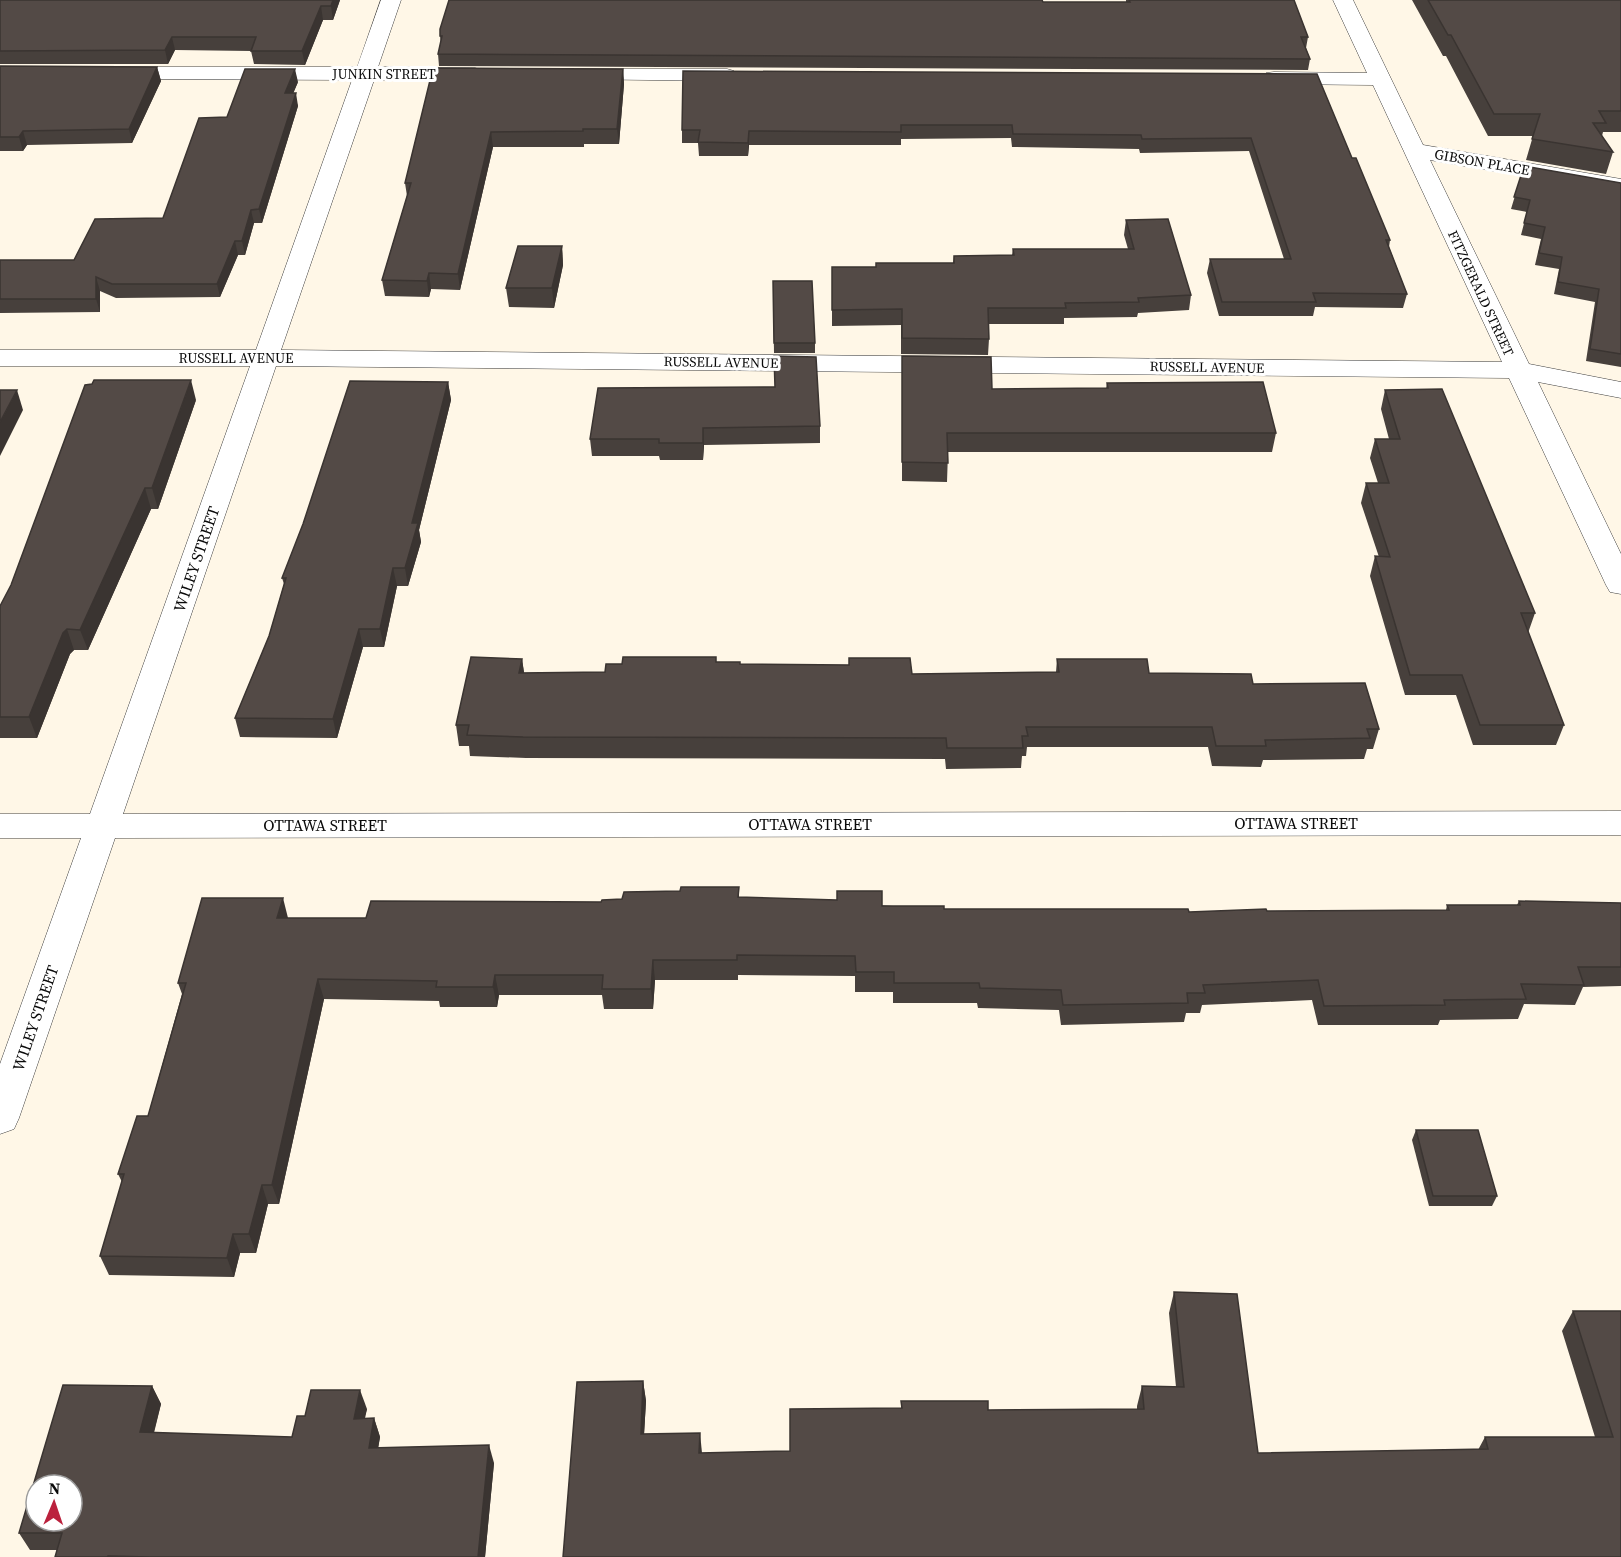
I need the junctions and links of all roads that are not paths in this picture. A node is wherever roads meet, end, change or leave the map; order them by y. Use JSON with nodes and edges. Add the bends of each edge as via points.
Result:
{"nodes":[{"id":1,"x":391,"y":0,"type":"edge"},
{"id":2,"x":1343,"y":0,"type":"edge"},
{"id":3,"x":94,"y":72,"type":"edge"},
{"id":4,"x":364,"y":74,"type":"junction"},
{"id":5,"x":495,"y":74,"type":"edge"},
{"id":6,"x":555,"y":75,"type":"edge"},
{"id":7,"x":746,"y":76,"type":"edge"},
{"id":8,"x":1248,"y":78,"type":"edge"},
{"id":9,"x":1379,"y":79,"type":"junction"},
{"id":10,"x":1413,"y":150,"type":"junction"},
{"id":11,"x":1621,"y":186,"type":"edge"},
{"id":12,"x":0,"y":358,"type":"edge"},
{"id":13,"x":266,"y":358,"type":"junction"},
{"id":14,"x":1518,"y":370,"type":"junction"},
{"id":15,"x":1621,"y":390,"type":"edge"},
{"id":16,"x":1621,"y":585,"type":"edge"},
{"id":17,"x":1621,"y":823,"type":"edge"},
{"id":18,"x":0,"y":826,"type":"edge"},
{"id":19,"x":102,"y":826,"type":"junction"},
{"id":20,"x":0,"y":1118,"type":"edge"}],
"edges":[{"from":1,"to":4,"type":"street","name":"WILEY STREET"},
{"from":2,"to":9,"type":"street","name":"FITZGERALD STREET"},
{"from":3,"to":4,"type":"street","name":"JUNKIN STREET"},
{"from":4,"to":5,"type":"street","name":"JUNKIN STREET"},
{"from":4,"to":13,"type":"street","name":"WILEY STREET"},
{"from":6,"to":7,"type":"street"},
{"from":8,"to":9,"type":"street"},
{"from":9,"to":10,"type":"street","name":"FITZGERALD STREET"},
{"from":10,"to":11,"type":"street","name":"GIBSON PLACE"},
{"from":10,"to":14,"type":"street","name":"FITZGERALD STREET"},
{"from":12,"to":13,"type":"street","name":"RUSSELL AVENUE"},
{"from":13,"to":14,"type":"street","name":"RUSSELL AVENUE"},
{"from":13,"to":19,"type":"street","name":"WILEY STREET"},
{"from":14,"to":15,"type":"street","name":"RUSSELL AVENUE"},
{"from":14,"to":16,"type":"street","name":"FITZGERALD STREET"},
{"from":17,"to":19,"type":"street","name":"OTTAWA STREET"},
{"from":18,"to":19,"type":"street","name":"OTTAWA STREET"},
{"from":19,"to":20,"type":"street","name":"WILEY STREET"}]}
